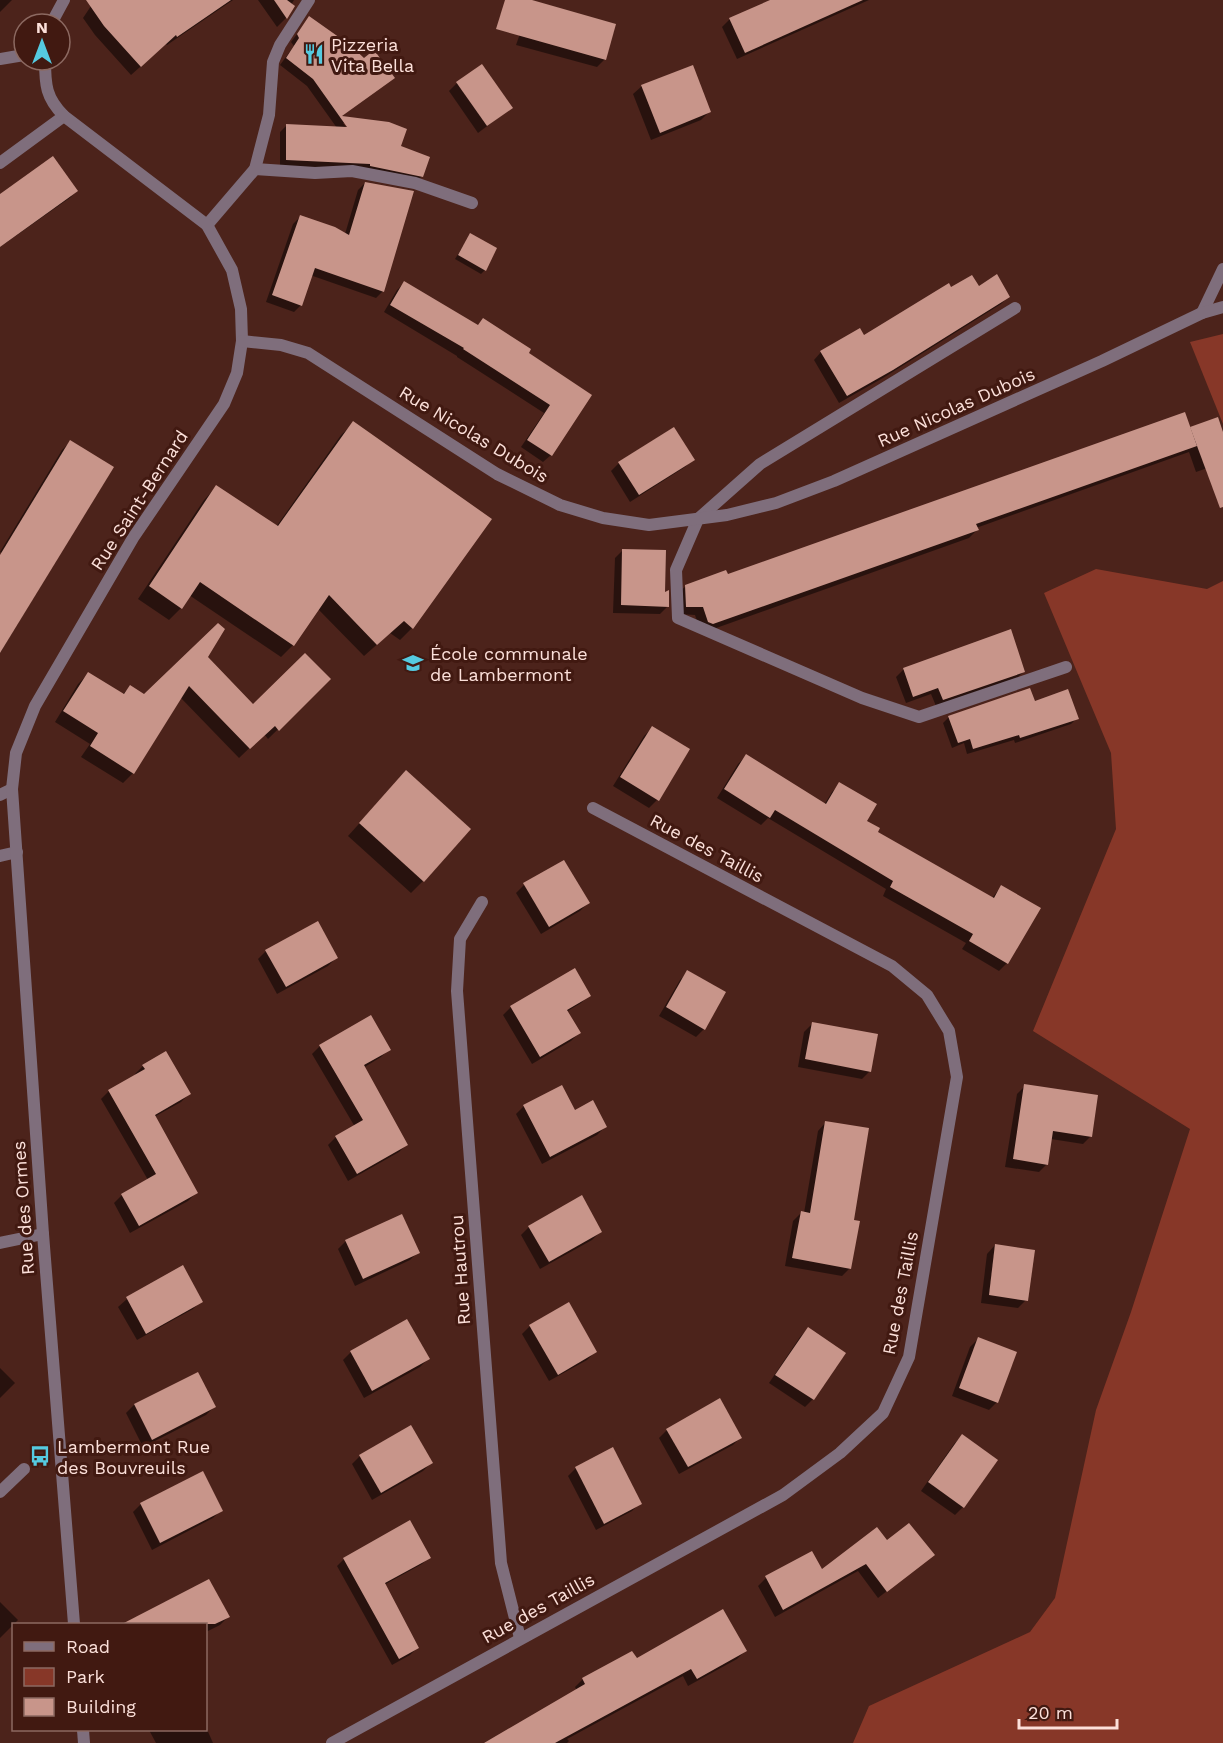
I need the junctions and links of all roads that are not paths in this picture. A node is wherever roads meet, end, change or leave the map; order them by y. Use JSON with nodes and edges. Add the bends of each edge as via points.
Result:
{"nodes":[{"id":1,"x":309,"y":0,"type":"edge"},
{"id":2,"x":45,"y":72,"type":"edge"},
{"id":3,"x":64,"y":116,"type":"junction"},
{"id":4,"x":0,"y":163,"type":"edge"},
{"id":5,"x":255,"y":169,"type":"junction"},
{"id":6,"x":472,"y":203,"type":"dead end"},
{"id":7,"x":207,"y":225,"type":"junction"},
{"id":8,"x":1223,"y":269,"type":"edge"},
{"id":9,"x":1223,"y":307,"type":"edge"},
{"id":10,"x":1015,"y":308,"type":"dead end"},
{"id":11,"x":1202,"y":313,"type":"junction"},
{"id":12,"x":242,"y":341,"type":"junction"},
{"id":13,"x":698,"y":519,"type":"junction"},
{"id":14,"x":1066,"y":667,"type":"dead end"},
{"id":15,"x":12,"y":789,"type":"junction"},
{"id":16,"x":0,"y":795,"type":"edge"},
{"id":17,"x":593,"y":808,"type":"dead end"},
{"id":18,"x":17,"y":852,"type":"junction"},
{"id":19,"x":0,"y":856,"type":"edge"},
{"id":20,"x":482,"y":902,"type":"dead end"},
{"id":21,"x":43,"y":1234,"type":"junction"},
{"id":22,"x":0,"y":1243,"type":"edge"},
{"id":23,"x":24,"y":1469,"type":"dead end"},
{"id":24,"x":0,"y":1492,"type":"edge"},
{"id":25,"x":74,"y":1623,"type":"edge"},
{"id":26,"x":520,"y":1638,"type":"junction"},
{"id":27,"x":332,"y":1743,"type":"edge"}],
"edges":[{"from":1,"to":5,"type":"street","via":[[273,62],[268,115]]},
{"from":2,"to":3,"type":"street","name":"Rue Saint-Bernard","via":[[46,90]]},
{"from":3,"to":4,"type":"street"},
{"from":3,"to":7,"type":"street","name":"Rue Saint-Bernard"},
{"from":5,"to":6,"type":"street","via":[[352,171],[415,183]]},
{"from":5,"to":7,"type":"street"},
{"from":7,"to":12,"type":"street","name":"Rue Saint-Bernard","via":[[232,270],[241,309]]},
{"from":8,"to":11,"type":"street"},
{"from":9,"to":11,"type":"street","name":"Rue Nicolas Dubois"},
{"from":10,"to":13,"type":"street","via":[[760,464]]},
{"from":11,"to":13,"type":"street","name":"Rue Nicolas Dubois","via":[[834,481],[776,503]]},
{"from":12,"to":13,"type":"street","name":"Rue Nicolas Dubois","via":[[308,353],[497,474],[560,505],[603,518],[649,525]]},
{"from":12,"to":15,"type":"street","name":"Rue Saint-Bernard","via":[[237,373],[224,404],[133,538],[35,706],[16,753]]},
{"from":13,"to":14,"type":"street","via":[[676,570],[678,618],[862,698],[919,717]]},
{"from":15,"to":16,"type":"street"},
{"from":15,"to":18,"type":"street","name":"Rue des Ormes"},
{"from":17,"to":26,"type":"street","name":"Rue des Taillis","via":[[892,966],[927,994],[949,1031],[957,1077],[909,1357],[883,1413],[840,1453],[783,1496]]},
{"from":18,"to":19,"type":"street"},
{"from":18,"to":21,"type":"street","name":"Rue des Ormes"},
{"from":20,"to":26,"type":"street","name":"Rue Hautrou","via":[[460,939],[456,991],[501,1563]]},
{"from":21,"to":22,"type":"street"},
{"from":21,"to":25,"type":"street","name":"Rue des Ormes"},
{"from":23,"to":24,"type":"street"},
{"from":26,"to":27,"type":"street","name":"Rue des Taillis"}]}
